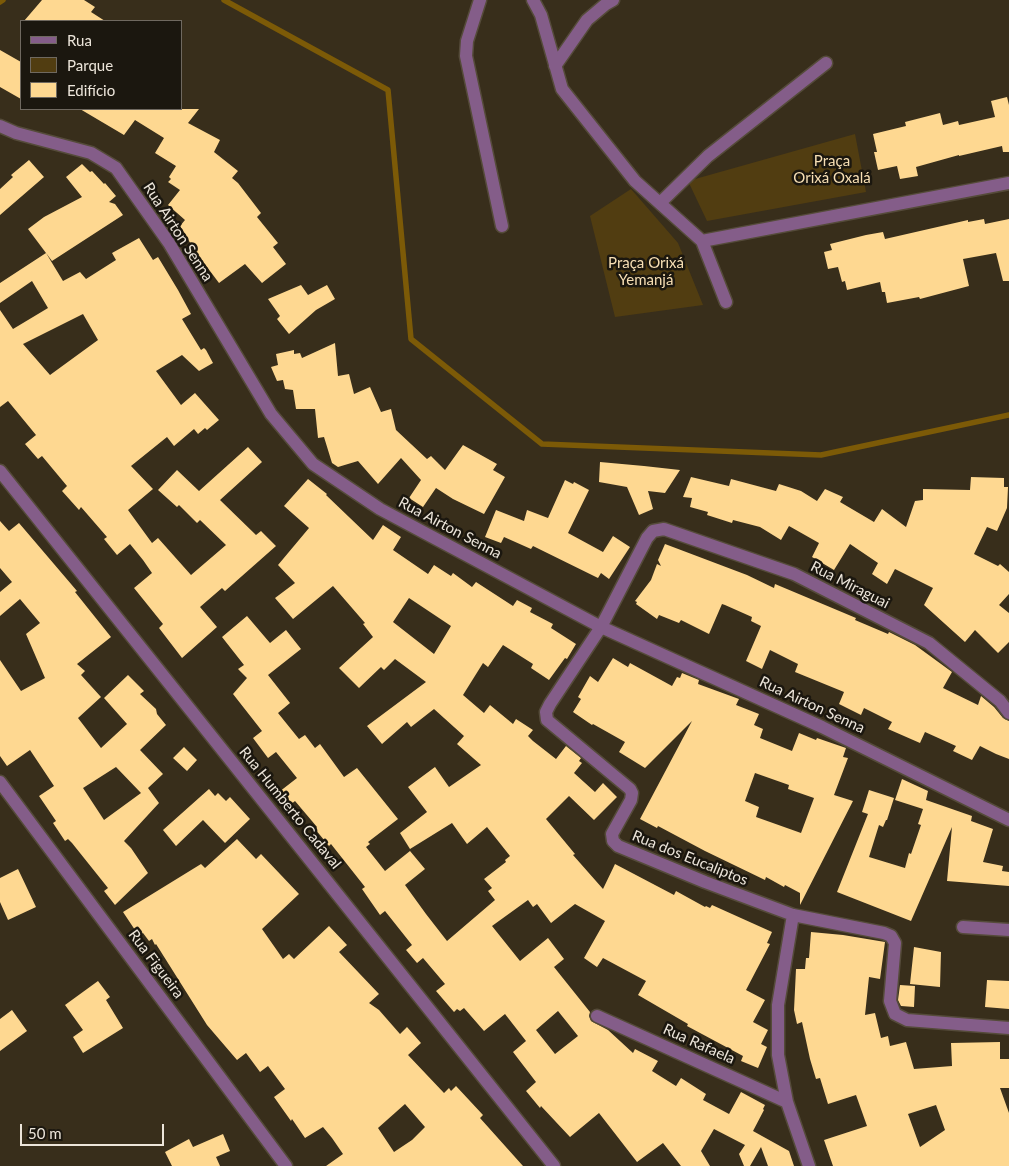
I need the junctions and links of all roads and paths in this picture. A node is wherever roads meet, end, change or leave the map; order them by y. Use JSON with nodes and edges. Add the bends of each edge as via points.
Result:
{"nodes":[{"id":1,"x":480,"y":0,"type":"edge"},
{"id":2,"x":533,"y":0,"type":"edge"},
{"id":3,"x":613,"y":0,"type":"edge"},
{"id":4,"x":826,"y":62,"type":"dead end"},
{"id":5,"x":555,"y":66,"type":"junction"},
{"id":6,"x":0,"y":126,"type":"edge"},
{"id":7,"x":1009,"y":183,"type":"edge"},
{"id":8,"x":660,"y":203,"type":"junction"},
{"id":9,"x":502,"y":226,"type":"dead end"},
{"id":10,"x":702,"y":241,"type":"junction"},
{"id":11,"x":726,"y":302,"type":"dead end"},
{"id":12,"x":0,"y":471,"type":"edge"},
{"id":13,"x":653,"y":531,"type":"joint"},
{"id":14,"x":601,"y":627,"type":"junction"},
{"id":15,"x":1009,"y":713,"type":"edge"},
{"id":16,"x":0,"y":782,"type":"edge"},
{"id":17,"x":1009,"y":820,"type":"edge"},
{"id":18,"x":793,"y":915,"type":"junction"},
{"id":19,"x":963,"y":927,"type":"dead end"},
{"id":20,"x":1009,"y":930,"type":"edge"},
{"id":21,"x":597,"y":1016,"type":"dead end"},
{"id":22,"x":1009,"y":1028,"type":"edge"},
{"id":23,"x":787,"y":1102,"type":"junction"},
{"id":24,"x":286,"y":1166,"type":"edge"},
{"id":25,"x":554,"y":1166,"type":"edge"},
{"id":26,"x":809,"y":1166,"type":"edge"}],
"edges":[{"from":1,"to":9,"type":"street","via":[[467,41],[466,56]]},
{"from":2,"to":5,"type":"street","via":[[541,15]]},
{"from":3,"to":5,"type":"street","via":[[587,20]]},
{"from":4,"to":8,"type":"street","via":[[708,156]]},
{"from":5,"to":8,"type":"street","via":[[562,89],[635,181]]},
{"from":6,"to":14,"type":"street","name":"Rua Airton Senna","via":[[91,153],[116,168],[169,243],[271,414],[313,464],[380,509]]},
{"from":7,"to":10,"type":"street"},
{"from":8,"to":10,"type":"street"},
{"from":10,"to":11,"type":"street"},
{"from":12,"to":25,"type":"street","name":"Rua Humberto Cadaval"},
{"from":13,"to":14,"type":"street","name":"Rua dos Eucaliptos"},
{"from":13,"to":15,"type":"street","name":"Rua Miraguai","via":[[664,529],[794,574],[928,643],[1000,701]]},
{"from":14,"to":17,"type":"street","name":"Rua Airton Senna","via":[[822,726]]},
{"from":14,"to":18,"type":"street","name":"Rua dos Eucaliptos","via":[[546,712],[547,720],[630,789],[631,800],[612,834],[613,841],[618,846]]},
{"from":16,"to":24,"type":"street","name":"Rua Figueira"},
{"from":18,"to":22,"type":"street","via":[[891,936],[895,943],[890,1002],[895,1014],[907,1020]]},
{"from":18,"to":23,"type":"street","via":[[778,1005],[778,1055]]},
{"from":19,"to":20,"type":"street"},
{"from":21,"to":23,"type":"street","name":"Rua Rafaela"},
{"from":23,"to":26,"type":"street"}]}
